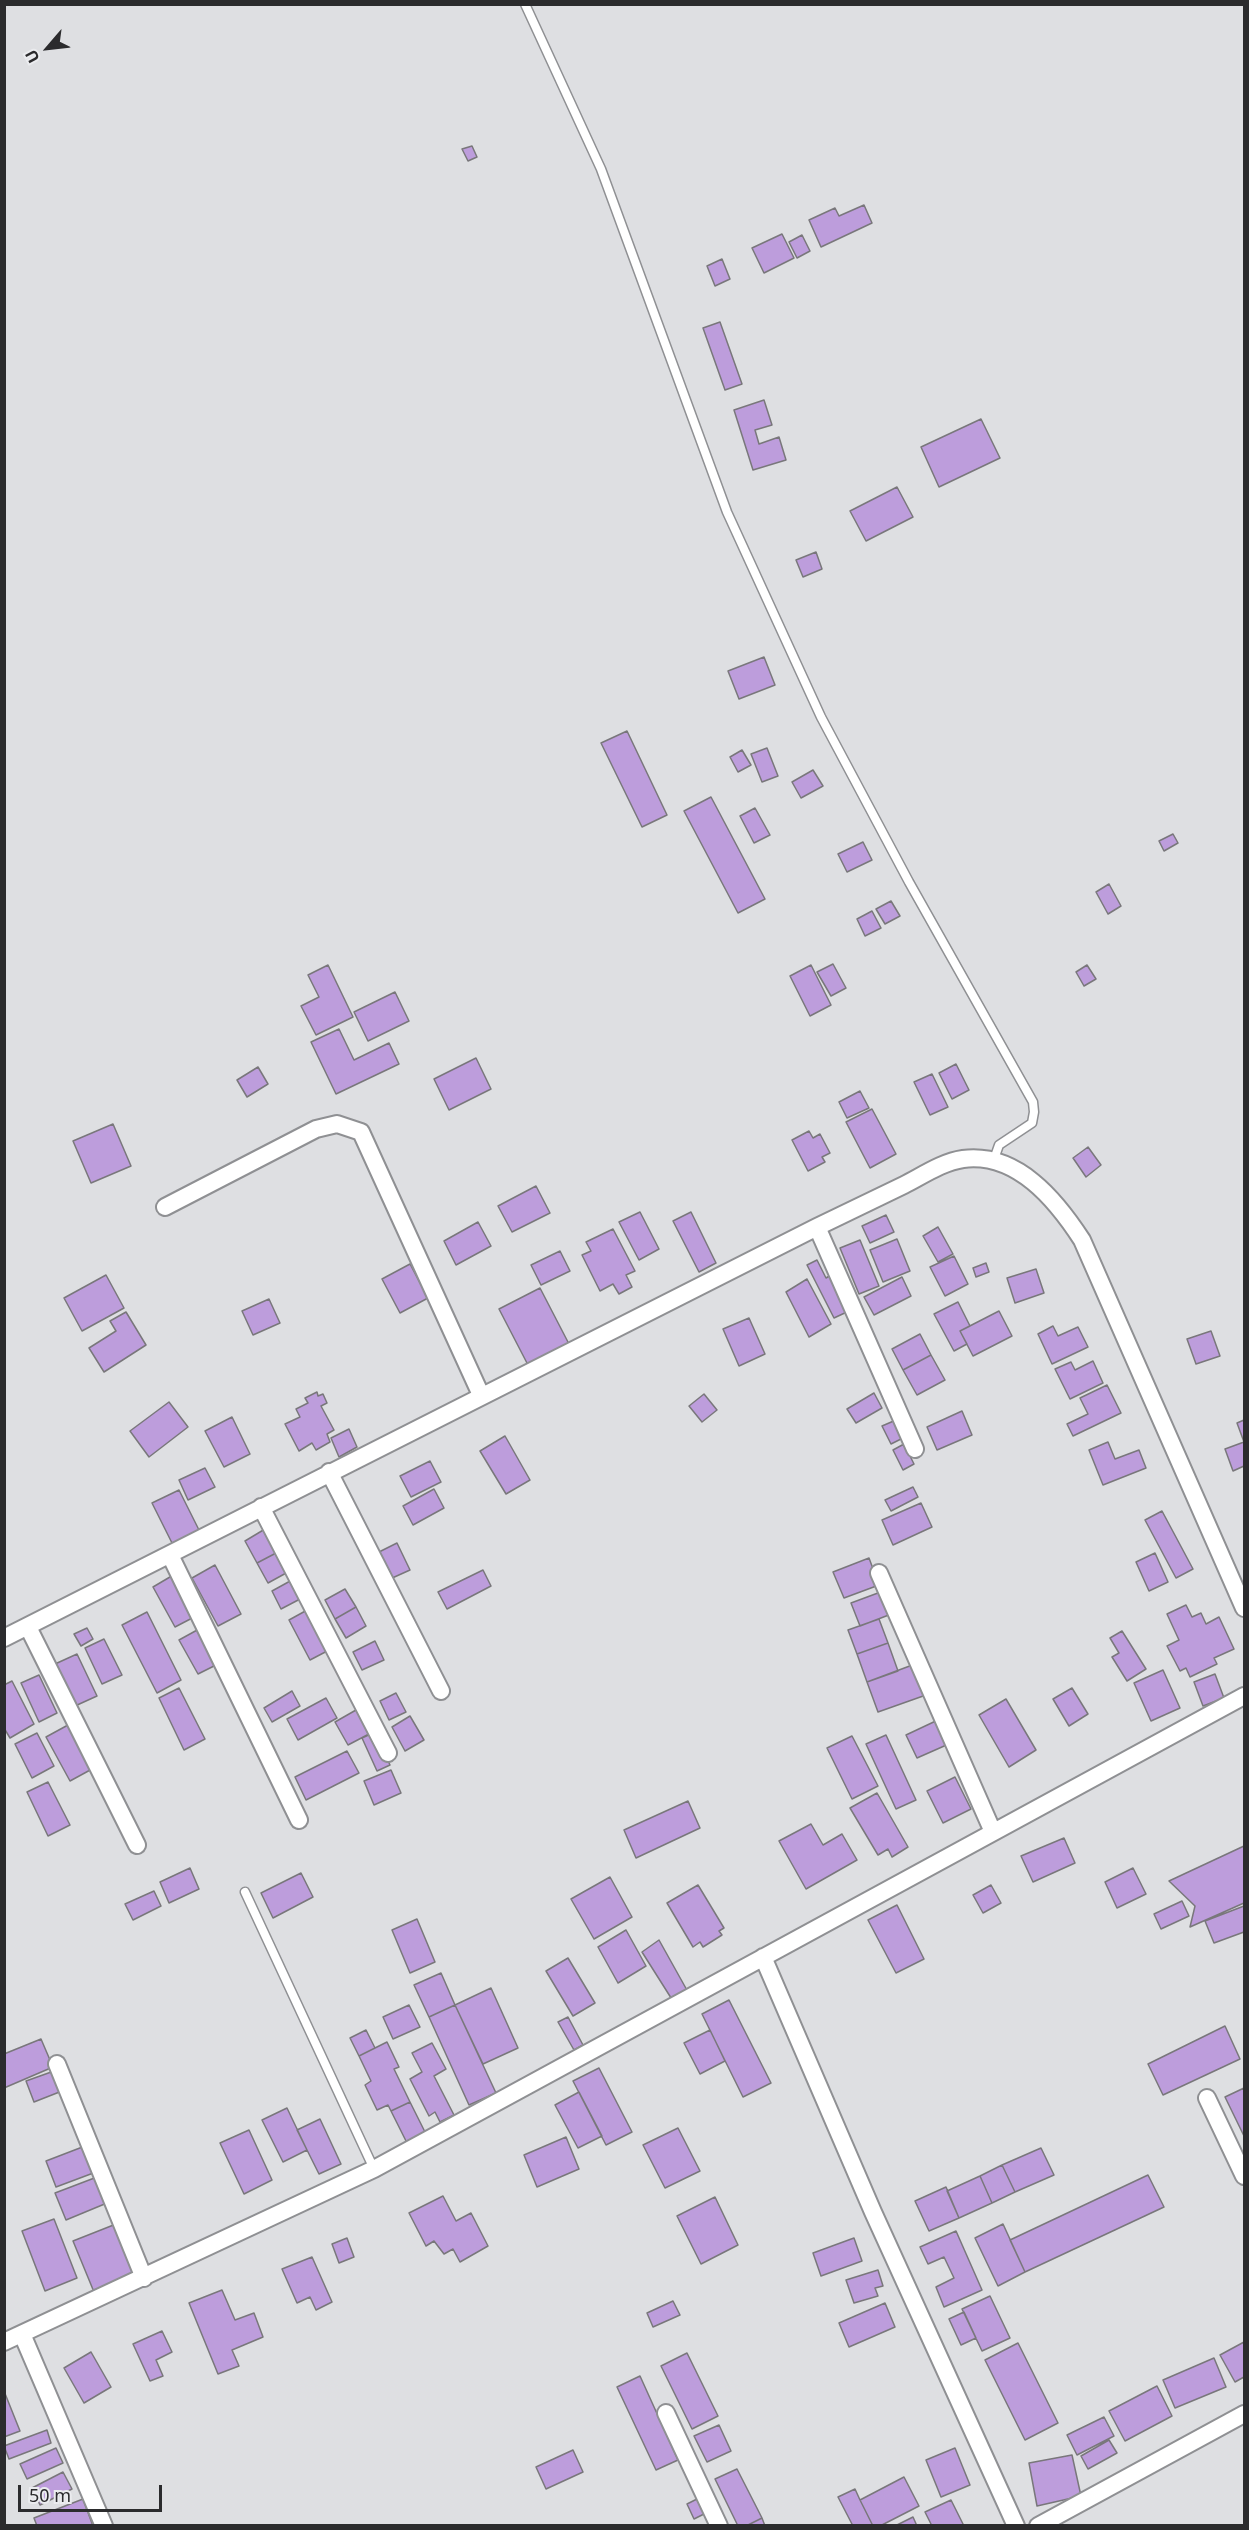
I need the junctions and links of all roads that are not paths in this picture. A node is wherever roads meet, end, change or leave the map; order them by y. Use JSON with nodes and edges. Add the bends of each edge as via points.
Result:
{"nodes":[{"id":1,"x":525,"y":4,"type":"edge"},
{"id":2,"x":993,"y":1162,"type":"junction"},
{"id":3,"x":165,"y":1207,"type":"dead end"},
{"id":4,"x":817,"y":1227,"type":"junction"},
{"id":5,"x":481,"y":1395,"type":"junction"},
{"id":6,"x":915,"y":1449,"type":"dead end"},
{"id":7,"x":329,"y":1472,"type":"junction"},
{"id":8,"x":261,"y":1507,"type":"junction"},
{"id":9,"x":170,"y":1555,"type":"junction"},
{"id":10,"x":879,"y":1573,"type":"dead end"},
{"id":11,"x":1245,"y":1608,"type":"edge"},
{"id":12,"x":28,"y":1627,"type":"junction"},
{"id":13,"x":4,"y":1638,"type":"edge"},
{"id":14,"x":441,"y":1691,"type":"dead end"},
{"id":15,"x":1245,"y":1696,"type":"edge"},
{"id":16,"x":388,"y":1753,"type":"dead end"},
{"id":17,"x":299,"y":1820,"type":"dead end"},
{"id":18,"x":993,"y":1832,"type":"junction"},
{"id":19,"x":138,"y":1845,"type":"dead end"},
{"id":20,"x":245,"y":1892,"type":"dead end"},
{"id":21,"x":763,"y":1957,"type":"junction"},
{"id":22,"x":57,"y":2064,"type":"dead end"},
{"id":23,"x":1207,"y":2098,"type":"dead end"},
{"id":24,"x":374,"y":2169,"type":"junction"},
{"id":25,"x":1245,"y":2176,"type":"edge"},
{"id":26,"x":144,"y":2278,"type":"junction"},
{"id":27,"x":22,"y":2334,"type":"junction"},
{"id":28,"x":4,"y":2342,"type":"edge"},
{"id":29,"x":666,"y":2413,"type":"dead end"},
{"id":30,"x":1245,"y":2414,"type":"edge"},
{"id":31,"x":104,"y":2526,"type":"edge"},
{"id":32,"x":719,"y":2526,"type":"edge"},
{"id":33,"x":1016,"y":2526,"type":"edge"},
{"id":34,"x":1038,"y":2526,"type":"edge"}],
"edges":[{"from":1,"to":2,"type":"lane","via":[[601,169],[728,512],[821,717],[1033,1102],[1032,1123],[1004,1141],[995,1151]]},
{"from":2,"to":4,"type":"street","via":[[979,1159],[949,1163]]},
{"from":2,"to":11,"type":"street","via":[[1013,1169],[1042,1188],[1082,1240]]},
{"from":3,"to":5,"type":"street","via":[[316,1129],[337,1124],[362,1132]]},
{"from":4,"to":5,"type":"street"},
{"from":4,"to":6,"type":"street"},
{"from":5,"to":7,"type":"street"},
{"from":7,"to":8,"type":"street"},
{"from":7,"to":14,"type":"street"},
{"from":8,"to":9,"type":"street"},
{"from":8,"to":16,"type":"street"},
{"from":9,"to":12,"type":"street"},
{"from":9,"to":17,"type":"street"},
{"from":10,"to":18,"type":"street"},
{"from":12,"to":13,"type":"street"},
{"from":12,"to":19,"type":"street"},
{"from":15,"to":18,"type":"street"},
{"from":18,"to":21,"type":"street"},
{"from":20,"to":24,"type":"lane"},
{"from":21,"to":24,"type":"street"},
{"from":21,"to":33,"type":"street","via":[[873,2212]]},
{"from":22,"to":26,"type":"street"},
{"from":23,"to":25,"type":"street"},
{"from":24,"to":26,"type":"street"},
{"from":26,"to":27,"type":"street"},
{"from":27,"to":28,"type":"street"},
{"from":27,"to":31,"type":"street"},
{"from":29,"to":32,"type":"street"},
{"from":30,"to":34,"type":"street"}]}
